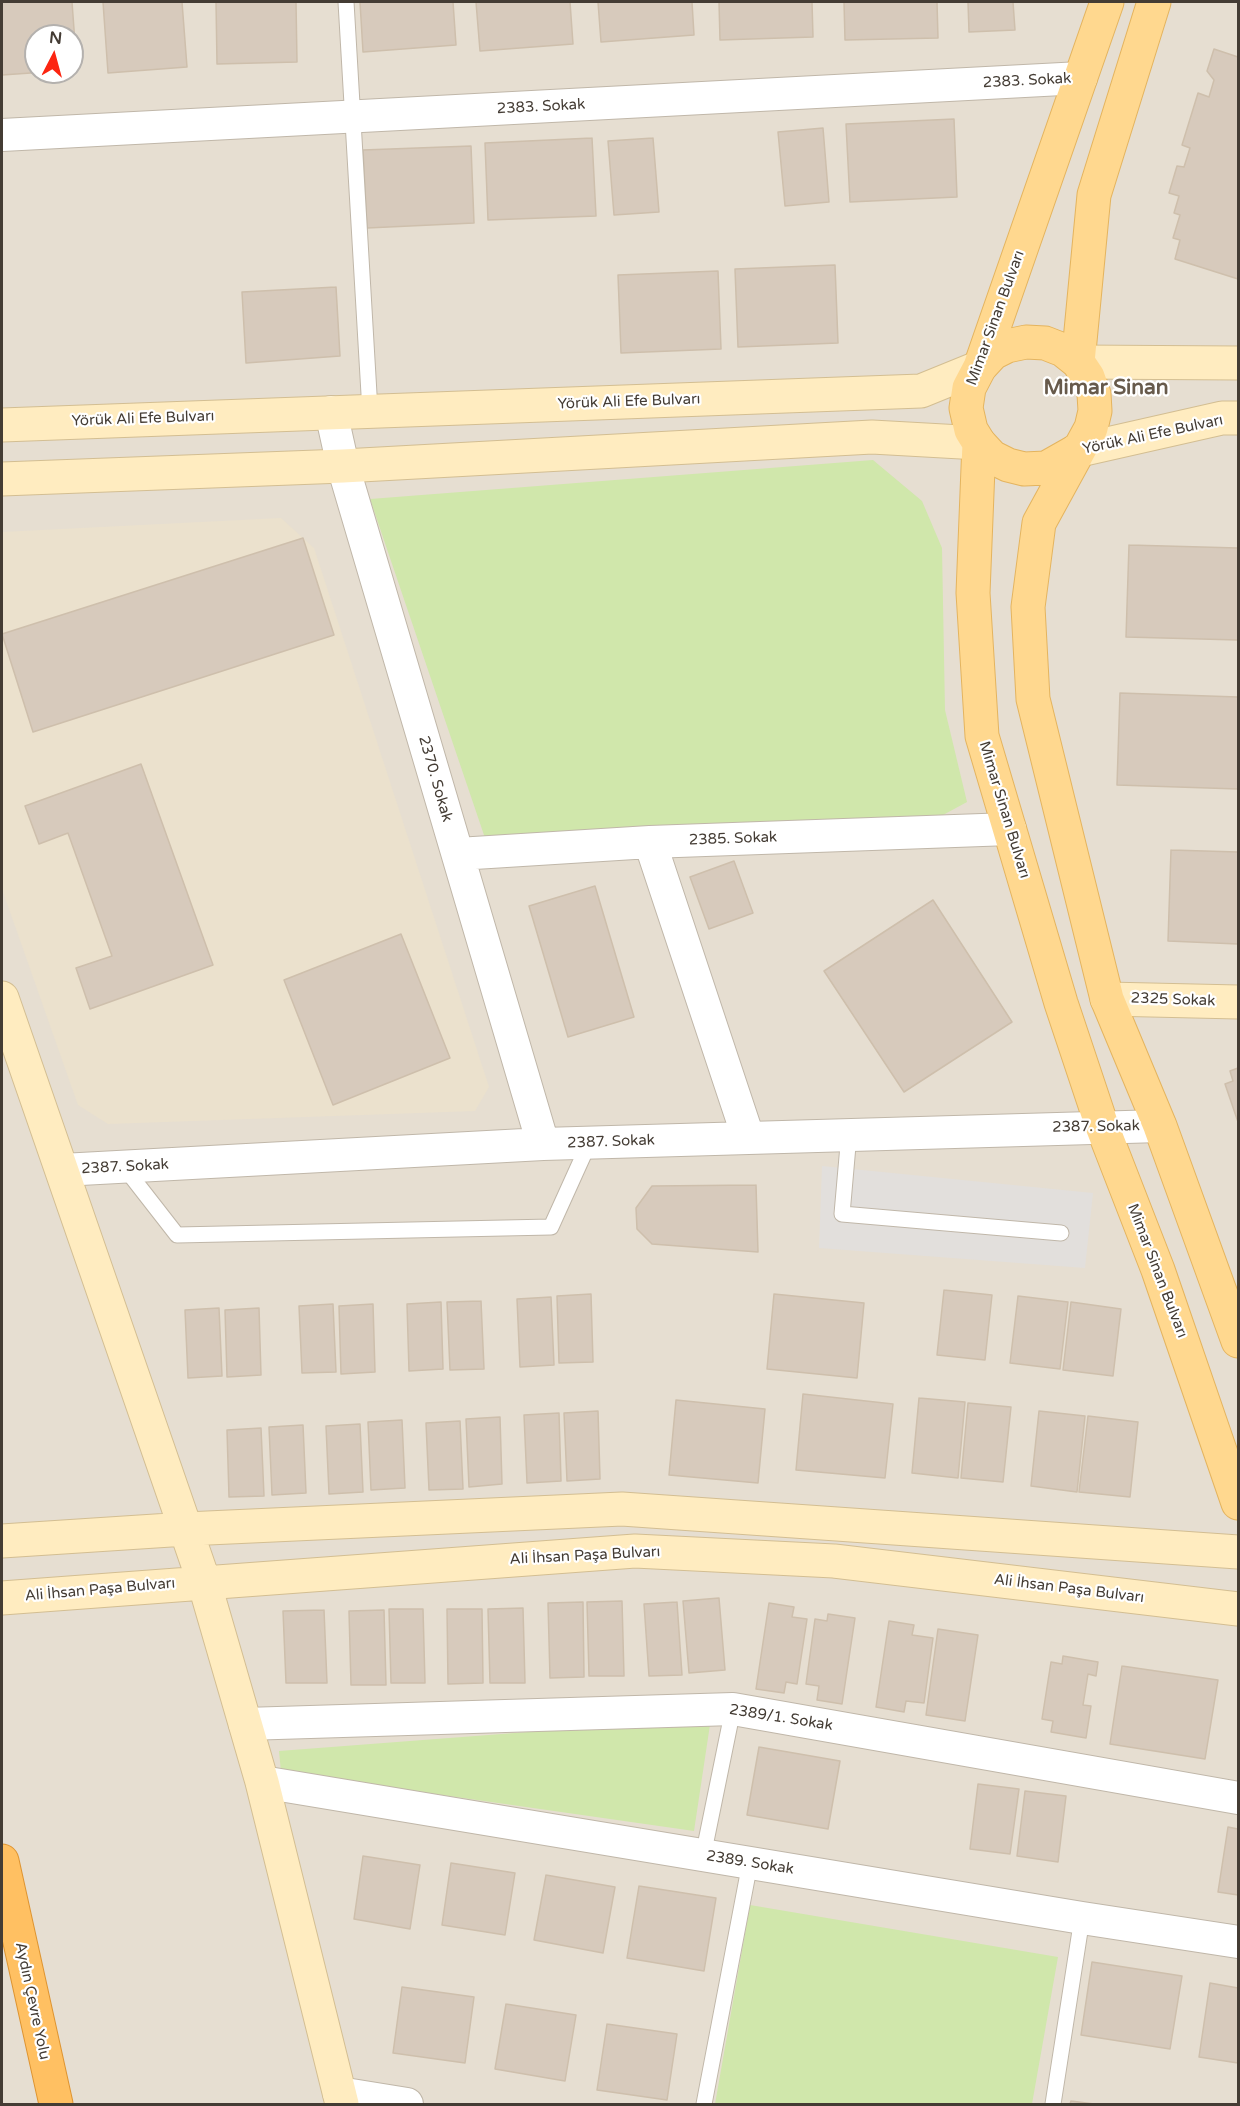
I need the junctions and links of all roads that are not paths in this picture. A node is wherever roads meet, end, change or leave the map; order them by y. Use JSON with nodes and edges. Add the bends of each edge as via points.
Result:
{"nodes":[{"id":1,"x":346,"y":2,"type":"edge"},
{"id":2,"x":1107,"y":2,"type":"edge"},
{"id":3,"x":1154,"y":2,"type":"edge"},
{"id":4,"x":1081,"y":78,"type":"junction"},
{"id":5,"x":353,"y":117,"type":"junction"},
{"id":6,"x":2,"y":135,"type":"edge"},
{"id":7,"x":1078,"y":362,"type":"junction"},
{"id":8,"x":1239,"y":363,"type":"edge"},
{"id":9,"x":980,"y":367,"type":"junction"},
{"id":10,"x":370,"y":411,"type":"junction"},
{"id":11,"x":331,"y":412,"type":"junction"},
{"id":12,"x":1239,"y":418,"type":"edge"},
{"id":13,"x":2,"y":425,"type":"edge"},
{"id":14,"x":979,"y":444,"type":"junction"},
{"id":15,"x":1076,"y":452,"type":"junction"},
{"id":16,"x":344,"y":466,"type":"junction"},
{"id":17,"x":2,"y":479,"type":"edge"},
{"id":18,"x":1010,"y":829,"type":"junction"},
{"id":19,"x":650,"y":842,"type":"junction"},
{"id":20,"x":458,"y":854,"type":"junction"},
{"id":21,"x":2,"y":998,"type":"edge"},
{"id":22,"x":1107,"y":999,"type":"junction"},
{"id":23,"x":1239,"y":1002,"type":"edge"},
{"id":24,"x":1102,"y":1126,"type":"junction"},
{"id":25,"x":1160,"y":1126,"type":"junction"},
{"id":26,"x":849,"y":1134,"type":"junction"},
{"id":27,"x":748,"y":1137,"type":"junction"},
{"id":28,"x":589,"y":1143,"type":"junction"},
{"id":29,"x":543,"y":1144,"type":"junction"},
{"id":30,"x":124,"y":1167,"type":"junction"},
{"id":31,"x":62,"y":1170,"type":"junction"},
{"id":32,"x":1062,"y":1233,"type":"dead end"},
{"id":33,"x":1239,"y":1341,"type":"edge"},
{"id":34,"x":1239,"y":1503,"type":"edge"},
{"id":35,"x":186,"y":1529,"type":"junction"},
{"id":36,"x":2,"y":1541,"type":"edge"},
{"id":37,"x":1239,"y":1552,"type":"edge"},
{"id":38,"x":204,"y":1582,"type":"junction"},
{"id":39,"x":2,"y":1598,"type":"edge"},
{"id":40,"x":1239,"y":1609,"type":"edge"},
{"id":41,"x":734,"y":1709,"type":"junction"},
{"id":42,"x":245,"y":1724,"type":"junction"},
{"id":43,"x":262,"y":1782,"type":"junction"},
{"id":44,"x":1239,"y":1798,"type":"edge"},
{"id":45,"x":703,"y":1856,"type":"junction"},
{"id":46,"x":2,"y":1861,"type":"edge"},
{"id":47,"x":750,"y":1863,"type":"junction"},
{"id":48,"x":1082,"y":1918,"type":"junction"},
{"id":49,"x":1239,"y":1942,"type":"edge"},
{"id":50,"x":341,"y":2099,"type":"edge"},
{"id":51,"x":56,"y":2104,"type":"edge"},
{"id":52,"x":407,"y":2104,"type":"edge"},
{"id":53,"x":704,"y":2104,"type":"edge"},
{"id":54,"x":1053,"y":2104,"type":"edge"}],
"edges":[{"from":1,"to":5,"type":"lane"},
{"from":2,"to":4,"type":"main road","name":"Mimar Sinan Bulvarı"},
{"from":3,"to":7,"type":"main road","via":[[1094,195]]},
{"from":4,"to":5,"type":"street","name":"2383. Sokak"},
{"from":4,"to":9,"type":"main road","name":"Mimar Sinan Bulvarı"},
{"from":5,"to":6,"type":"street","name":"2383. Sokak"},
{"from":5,"to":10,"type":"lane"},
{"from":7,"to":8,"type":"street"},
{"from":7,"to":9,"type":"main road","name":"Yörük Ali Efe Bulvarı","via":[[1045,343],[1026,342],[993,353]]},
{"from":7,"to":15,"type":"main road","via":[[1094,394],[1095,411],[1091,428]]},
{"from":9,"to":10,"type":"street","name":"Yörük Ali Efe Bulvarı","via":[[921,390]]},
{"from":9,"to":14,"type":"main road","name":"Mimar Sinan Bulvarı","via":[[969,388],[966,408]]},
{"from":10,"to":11,"type":"street","name":"Yörük Ali Efe Bulvarı"},
{"from":11,"to":13,"type":"street","name":"Yörük Ali Efe Bulvarı"},
{"from":11,"to":16,"type":"street","name":"2370. Sokak"},
{"from":12,"to":15,"type":"street","name":"Yörük Ali Efe Bulvarı","via":[[1222,418]]},
{"from":14,"to":15,"type":"main road","name":"Yörük Ali Efe Bulvarı","via":[[992,457],[1024,470],[1046,468]]},
{"from":14,"to":16,"type":"street","via":[[873,437]]},
{"from":14,"to":18,"type":"main road","name":"Mimar Sinan Bulvarı","via":[[974,592],[982,736]]},
{"from":15,"to":22,"type":"main road","via":[[1039,523],[1028,607],[1033,699]]},
{"from":16,"to":17,"type":"street"},
{"from":16,"to":20,"type":"street","name":"2370. Sokak"},
{"from":18,"to":19,"type":"street","name":"2385. Sokak"},
{"from":18,"to":24,"type":"main road","name":"Mimar Sinan Bulvarı"},
{"from":19,"to":20,"type":"street","name":"2385. Sokak"},
{"from":19,"to":27,"type":"street"},
{"from":20,"to":29,"type":"street","name":"2370. Sokak"},
{"from":21,"to":31,"type":"street"},
{"from":22,"to":23,"type":"street","name":"2325 Sokak"},
{"from":22,"to":25,"type":"main road"},
{"from":24,"to":25,"type":"street","name":"2387. Sokak"},
{"from":24,"to":26,"type":"street","name":"2387. Sokak"},
{"from":24,"to":34,"type":"main road","name":"Mimar Sinan Bulvarı","via":[[1158,1270]]},
{"from":25,"to":33,"type":"main road"},
{"from":26,"to":27,"type":"street","name":"2387. Sokak"},
{"from":26,"to":32,"type":"lane","via":[[842,1214]]},
{"from":27,"to":28,"type":"street","name":"2387. Sokak"},
{"from":28,"to":29,"type":"street","name":"2387. Sokak"},
{"from":28,"to":30,"type":"lane","via":[[551,1227],[177,1235]]},
{"from":29,"to":30,"type":"street","name":"2387. Sokak"},
{"from":30,"to":31,"type":"street","name":"2387. Sokak"},
{"from":31,"to":35,"type":"street"},
{"from":35,"to":36,"type":"street"},
{"from":35,"to":37,"type":"street","via":[[622,1509]]},
{"from":35,"to":38,"type":"street"},
{"from":38,"to":39,"type":"street","name":"Ali İhsan Paşa Bulvarı"},
{"from":38,"to":40,"type":"street","name":"Ali İhsan Paşa Bulvarı","via":[[634,1551],[834,1561]]},
{"from":38,"to":42,"type":"street"},
{"from":41,"to":42,"type":"street","name":"2389/1. Sokak"},
{"from":41,"to":44,"type":"street","name":"2389/1. Sokak"},
{"from":41,"to":45,"type":"lane"},
{"from":42,"to":43,"type":"street"},
{"from":43,"to":45,"type":"street","name":"2389. Sokak"},
{"from":43,"to":50,"type":"street"},
{"from":45,"to":47,"type":"street","name":"2389. Sokak"},
{"from":46,"to":51,"type":"highway","name":"Aydın Çevre Yolu"},
{"from":47,"to":48,"type":"street","name":"2389. Sokak"},
{"from":47,"to":53,"type":"lane"},
{"from":48,"to":49,"type":"street","name":"2389. Sokak"},
{"from":48,"to":54,"type":"lane"},
{"from":50,"to":52,"type":"street"}]}
